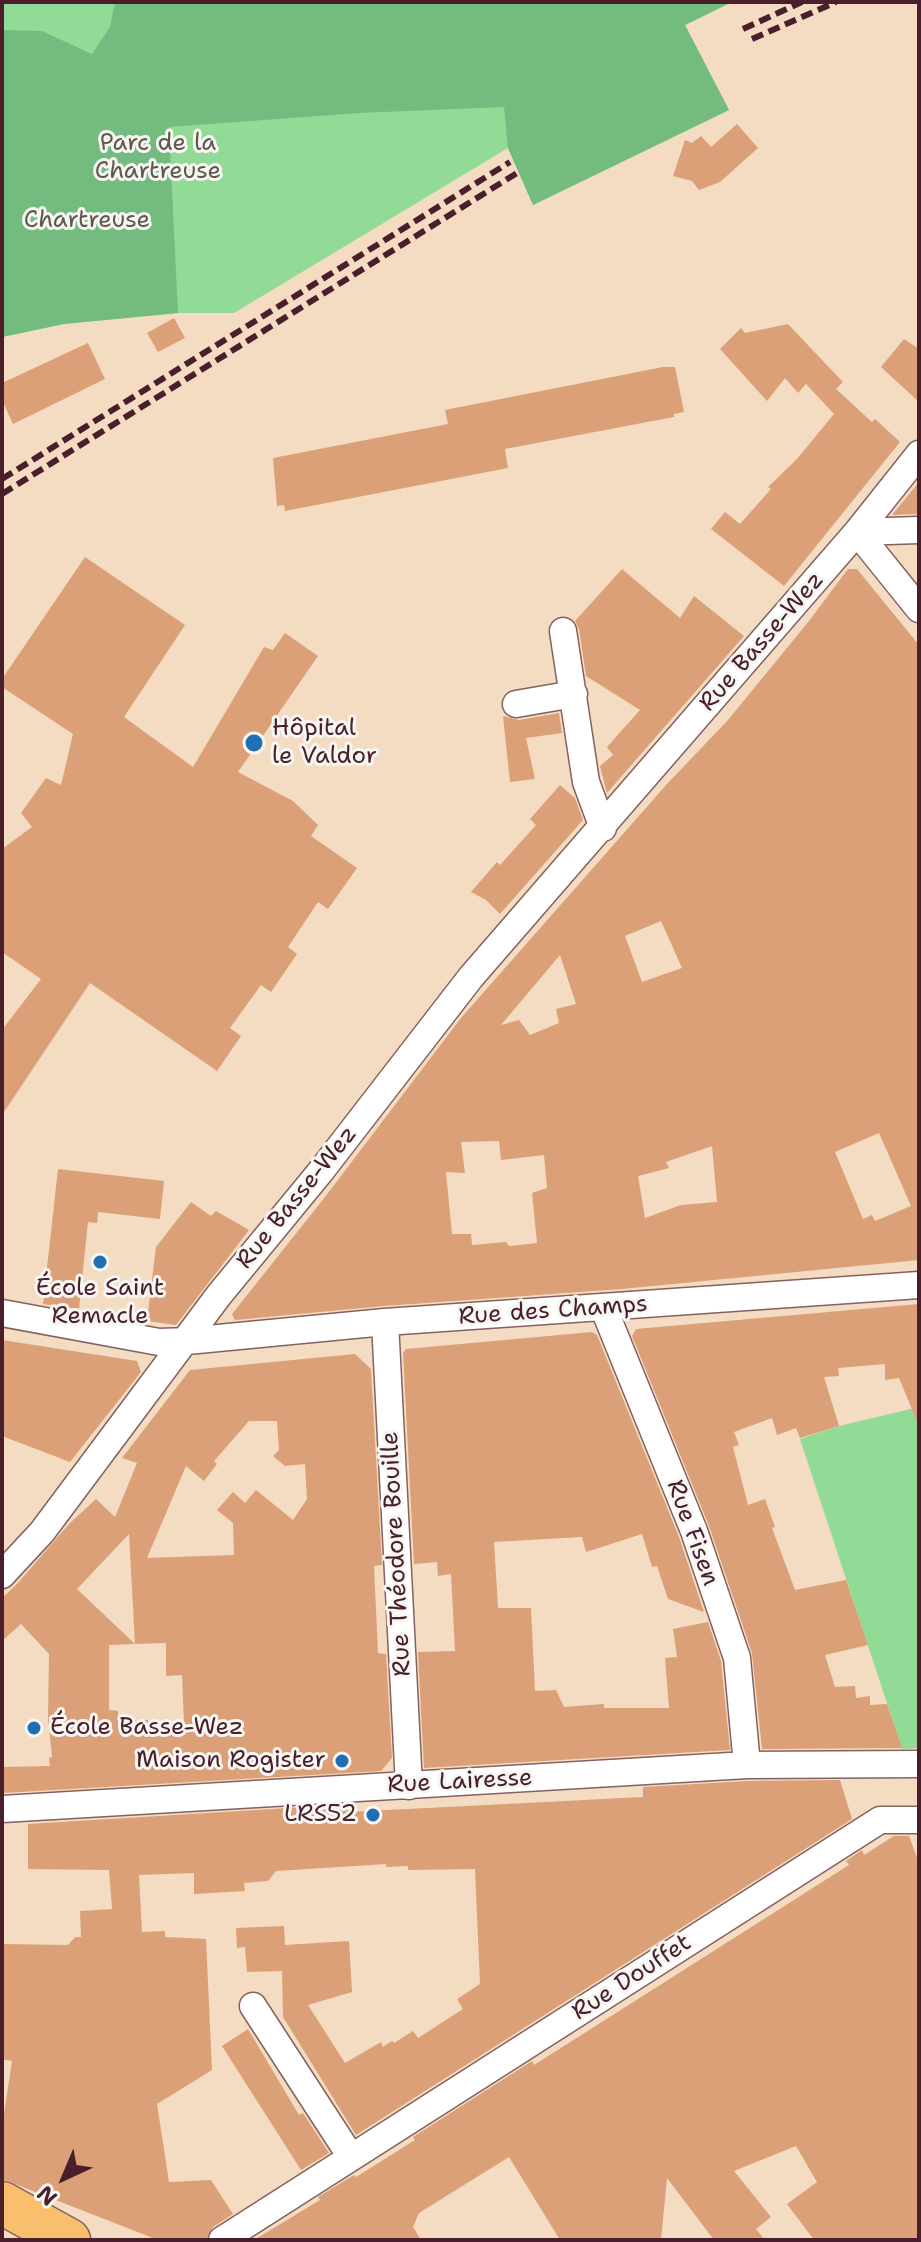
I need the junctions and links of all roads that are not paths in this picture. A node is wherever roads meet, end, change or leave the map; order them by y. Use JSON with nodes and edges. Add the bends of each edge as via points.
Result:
{"nodes":[{"id":1,"x":919,"y":454,"type":"edge"},
{"id":2,"x":919,"y":530,"type":"edge"},
{"id":3,"x":857,"y":532,"type":"junction"},
{"id":4,"x":919,"y":609,"type":"edge"},
{"id":5,"x":563,"y":631,"type":"dead end"},
{"id":6,"x":574,"y":694,"type":"junction"},
{"id":7,"x":516,"y":704,"type":"dead end"},
{"id":8,"x":603,"y":828,"type":"junction"},
{"id":9,"x":919,"y":1285,"type":"edge"},
{"id":10,"x":604,"y":1309,"type":"junction"},
{"id":11,"x":2,"y":1313,"type":"edge"},
{"id":12,"x":385,"y":1322,"type":"junction"},
{"id":13,"x":187,"y":1341,"type":"junction"},
{"id":14,"x":2,"y":1575,"type":"edge"},
{"id":15,"x":919,"y":1764,"type":"edge"},
{"id":16,"x":747,"y":1765,"type":"junction"},
{"id":17,"x":409,"y":1786,"type":"junction"},
{"id":18,"x":2,"y":1809,"type":"edge"},
{"id":19,"x":919,"y":1820,"type":"edge"},
{"id":20,"x":253,"y":2006,"type":"dead end"},
{"id":21,"x":351,"y":2157,"type":"junction"},
{"id":22,"x":2,"y":2203,"type":"edge"},
{"id":23,"x":69,"y":2240,"type":"edge"},
{"id":24,"x":222,"y":2240,"type":"edge"}],
"edges":[{"from":1,"to":3,"type":"street","name":"Rue Basse-Wez"},
{"from":2,"to":3,"type":"street"},
{"from":3,"to":4,"type":"street"},
{"from":3,"to":8,"type":"street","name":"Rue Basse-Wez"},
{"from":5,"to":6,"type":"street"},
{"from":6,"to":7,"type":"street"},
{"from":6,"to":8,"type":"street","via":[[586,782]]},
{"from":8,"to":13,"type":"street","name":"Rue Basse-Wez","via":[[471,977]]},
{"from":9,"to":10,"type":"street","name":"Rue des Champs"},
{"from":10,"to":12,"type":"street","name":"Rue des Champs"},
{"from":10,"to":16,"type":"street","name":"Rue Fisen","via":[[694,1531],[737,1658]]},
{"from":11,"to":13,"type":"street","name":"Rue des Champs","via":[[159,1342]]},
{"from":12,"to":13,"type":"street","name":"Rue des Champs"},
{"from":12,"to":17,"type":"street","name":"Rue Théodore Bouille"},
{"from":13,"to":14,"type":"street","name":"Rue Basse-Wez","via":[[42,1532]]},
{"from":15,"to":16,"type":"street","name":"Rue Lairesse"},
{"from":16,"to":17,"type":"street","name":"Rue Lairesse"},
{"from":17,"to":18,"type":"street","name":"Rue Lairesse"},
{"from":19,"to":21,"type":"street","name":"Rue Douffet","via":[[880,1820]]},
{"from":20,"to":21,"type":"street"},
{"from":21,"to":24,"type":"street","name":"Rue Douffet"},
{"from":22,"to":23,"type":"main road"}]}
